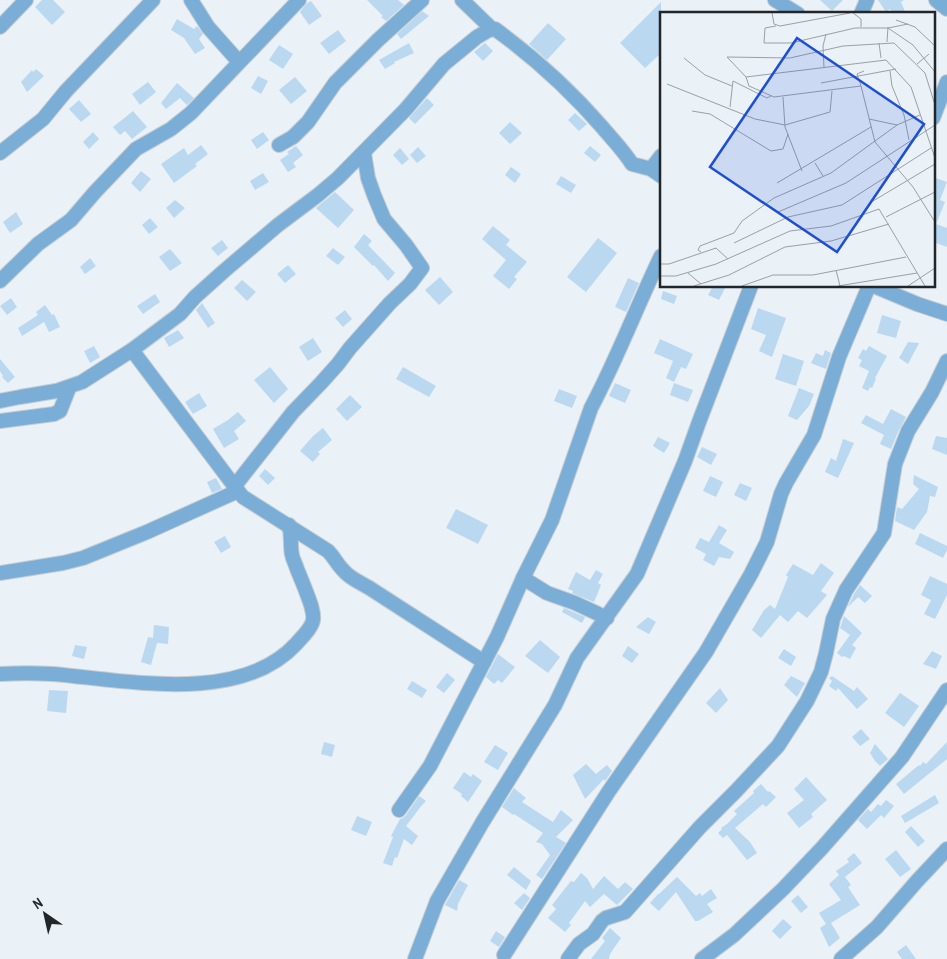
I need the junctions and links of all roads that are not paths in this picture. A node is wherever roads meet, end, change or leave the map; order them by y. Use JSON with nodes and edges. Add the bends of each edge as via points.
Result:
{"nodes":[{"id":1,"x":26,"y":0,"type":"edge"},
{"id":2,"x":153,"y":0,"type":"edge"},
{"id":3,"x":191,"y":0,"type":"edge"},
{"id":4,"x":299,"y":0,"type":"edge"},
{"id":5,"x":422,"y":0,"type":"edge"},
{"id":6,"x":462,"y":0,"type":"edge"},
{"id":7,"x":775,"y":0,"type":"edge"},
{"id":8,"x":867,"y":0,"type":"edge"},
{"id":9,"x":936,"y":0,"type":"edge"},
{"id":10,"x":947,"y":9,"type":"edge"},
{"id":11,"x":795,"y":12,"type":"edge"},
{"id":12,"x":862,"y":12,"type":"edge"},
{"id":13,"x":0,"y":27,"type":"edge"},
{"id":14,"x":492,"y":29,"type":"junction"},
{"id":15,"x":239,"y":62,"type":"junction"},
{"id":16,"x":947,"y":82,"type":"edge"},
{"id":17,"x":934,"y":115,"type":"edge"},
{"id":18,"x":279,"y":145,"type":"dead end"},
{"id":19,"x":364,"y":153,"type":"junction"},
{"id":20,"x":0,"y":154,"type":"edge"},
{"id":21,"x":660,"y":159,"type":"edge"},
{"id":22,"x":656,"y":172,"type":"edge"},
{"id":23,"x":660,"y":258,"type":"edge"},
{"id":24,"x":0,"y":281,"type":"edge"},
{"id":25,"x":750,"y":288,"type":"edge"},
{"id":26,"x":868,"y":288,"type":"edge"},
{"id":27,"x":879,"y":288,"type":"edge"},
{"id":28,"x":947,"y":314,"type":"edge"},
{"id":29,"x":132,"y":350,"type":"junction"},
{"id":30,"x":947,"y":361,"type":"edge"},
{"id":31,"x":69,"y":388,"type":"junction"},
{"id":32,"x":0,"y":401,"type":"edge"},
{"id":33,"x":0,"y":421,"type":"edge"},
{"id":34,"x":238,"y":492,"type":"junction"},
{"id":35,"x":289,"y":525,"type":"junction"},
{"id":36,"x":0,"y":573,"type":"edge"},
{"id":37,"x":523,"y":578,"type":"junction"},
{"id":38,"x":607,"y":618,"type":"junction"},
{"id":39,"x":484,"y":662,"type":"junction"},
{"id":40,"x":0,"y":674,"type":"edge"},
{"id":41,"x":947,"y":690,"type":"edge"},
{"id":42,"x":399,"y":810,"type":"dead end"},
{"id":43,"x":947,"y":849,"type":"edge"},
{"id":44,"x":504,"y":955,"type":"dead end"},
{"id":45,"x":416,"y":959,"type":"edge"},
{"id":46,"x":568,"y":959,"type":"edge"},
{"id":47,"x":702,"y":959,"type":"edge"},
{"id":48,"x":841,"y":959,"type":"edge"}],
"edges":[{"from":1,"to":13,"type":"street"},
{"from":2,"to":20,"type":"street","via":[[43,119]]},
{"from":3,"to":15,"type":"street","via":[[208,27]]},
{"from":4,"to":15,"type":"street"},
{"from":5,"to":18,"type":"street","via":[[335,83],[308,122]]},
{"from":6,"to":14,"type":"street"},
{"from":7,"to":11,"type":"street"},
{"from":8,"to":12,"type":"street"},
{"from":9,"to":10,"type":"street"},
{"from":14,"to":19,"type":"street","via":[[476,37],[444,64]]},
{"from":14,"to":22,"type":"street","via":[[540,64],[561,84],[632,164]]},
{"from":15,"to":24,"type":"street","via":[[191,113],[130,154],[71,220],[38,244]]},
{"from":16,"to":17,"type":"street"},
{"from":19,"to":29,"type":"street","via":[[224,271],[180,314]]},
{"from":19,"to":34,"type":"street","via":[[368,178],[384,219],[422,268],[293,412],[238,483]]},
{"from":21,"to":22,"type":"street"},
{"from":23,"to":37,"type":"street","via":[[591,408],[552,520]]},
{"from":25,"to":38,"type":"street","via":[[643,562]]},
{"from":26,"to":44,"type":"street","via":[[839,357],[814,435],[783,489],[767,542],[751,574],[706,652],[609,791]]},
{"from":27,"to":28,"type":"street"},
{"from":29,"to":31,"type":"street"},
{"from":29,"to":34,"type":"street"},
{"from":30,"to":46,"type":"street","via":[[908,431],[895,464],[884,533],[846,590],[832,619],[821,672],[807,701],[778,746],[625,912],[602,921]]},
{"from":31,"to":32,"type":"street"},
{"from":31,"to":33,"type":"street","via":[[60,411],[54,414]]},
{"from":34,"to":35,"type":"street"},
{"from":34,"to":36,"type":"street","via":[[83,558]]},
{"from":35,"to":39,"type":"street","via":[[334,556],[351,578]]},
{"from":35,"to":40,"type":"street","via":[[292,556],[310,602],[313,619],[304,635],[279,660],[241,676],[185,684],[136,683],[52,674]]},
{"from":37,"to":38,"type":"street"},
{"from":37,"to":39,"type":"street"},
{"from":38,"to":45,"type":"street","via":[[577,658],[555,705],[437,901]]},
{"from":39,"to":42,"type":"street","via":[[430,766]]},
{"from":41,"to":47,"type":"street","via":[[902,757],[828,841],[734,935]]},
{"from":43,"to":48,"type":"street","via":[[876,927]]}]}
